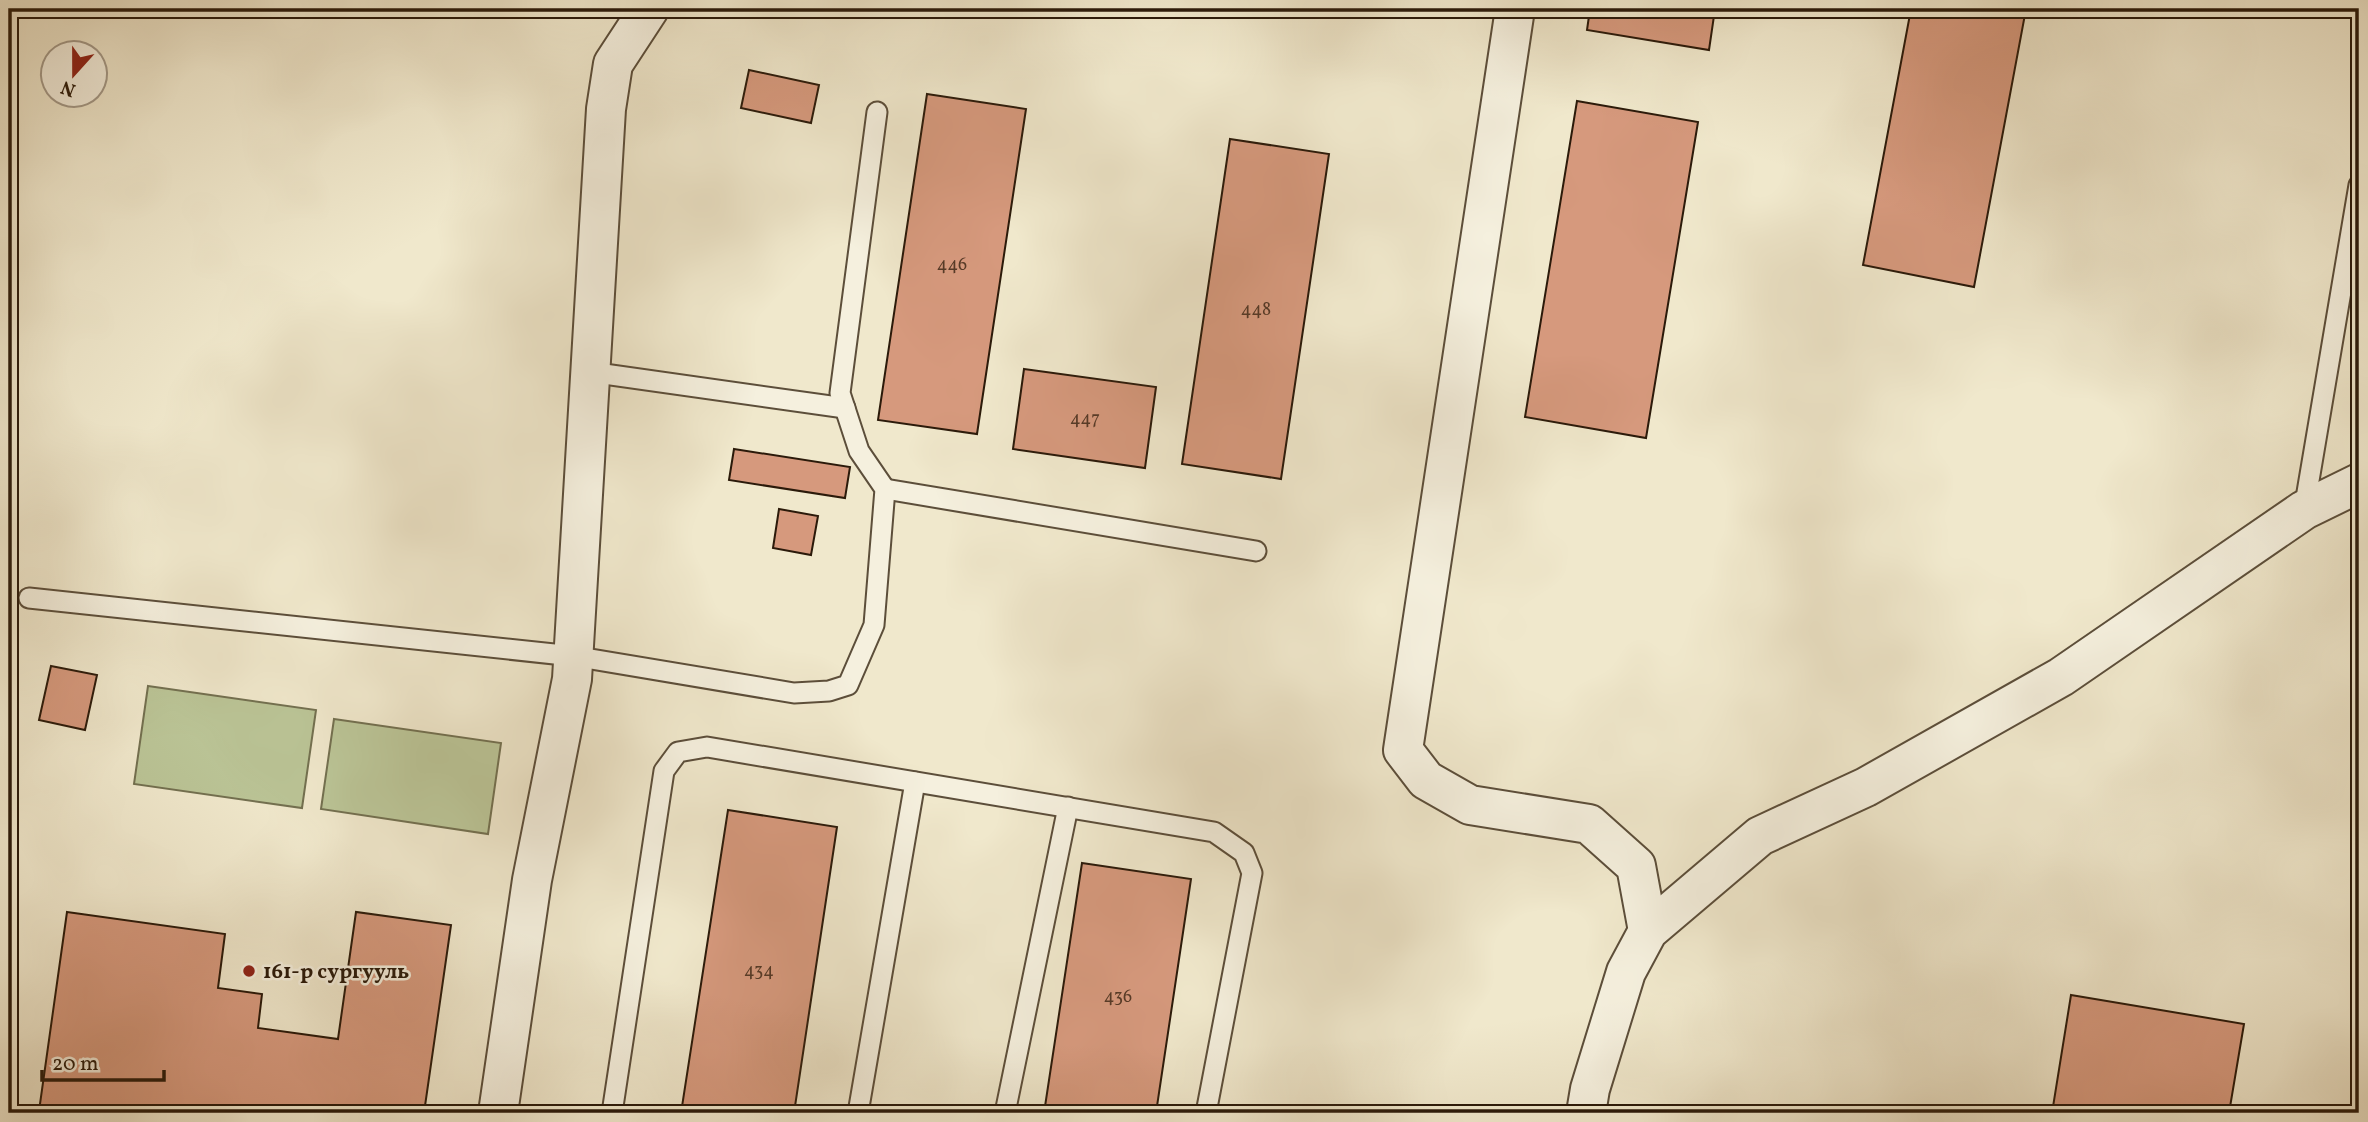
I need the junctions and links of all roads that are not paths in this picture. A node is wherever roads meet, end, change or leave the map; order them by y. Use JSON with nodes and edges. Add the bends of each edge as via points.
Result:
{"nodes":[{"id":1,"x":649,"y":9,"type":"edge"},
{"id":2,"x":1515,"y":9,"type":"edge"},
{"id":3,"x":877,"y":112,"type":"dead end"},
{"id":4,"x":2359,"y":186,"type":"edge"},
{"id":5,"x":590,"y":372,"type":"junction"},
{"id":6,"x":845,"y":408,"type":"junction"},
{"id":7,"x":2359,"y":483,"type":"edge"},
{"id":8,"x":885,"y":489,"type":"junction"},
{"id":9,"x":2304,"y":510,"type":"junction"},
{"id":10,"x":1256,"y":551,"type":"dead end"},
{"id":11,"x":29,"y":598,"type":"dead end"},
{"id":12,"x":573,"y":656,"type":"junction"},
{"id":13,"x":915,"y":782,"type":"junction"},
{"id":14,"x":1069,"y":807,"type":"junction"},
{"id":15,"x":1648,"y":930,"type":"junction"},
{"id":16,"x":498,"y":1113,"type":"edge"},
{"id":17,"x":612,"y":1113,"type":"edge"},
{"id":18,"x":858,"y":1113,"type":"edge"},
{"id":19,"x":1005,"y":1113,"type":"edge"},
{"id":20,"x":1206,"y":1113,"type":"edge"},
{"id":21,"x":1586,"y":1113,"type":"edge"}],
"edges":[{"from":1,"to":5,"type":"street","via":[[613,64],[606,109]]},
{"from":2,"to":15,"type":"street","via":[[1403,750],[1426,780],[1470,805],[1588,824],[1636,866]]},
{"from":3,"to":6,"type":"lane","via":[[840,393]]},
{"from":4,"to":9,"type":"lane"},
{"from":5,"to":6,"type":"lane"},
{"from":5,"to":12,"type":"street"},
{"from":6,"to":8,"type":"lane","via":[[859,451]]},
{"from":7,"to":9,"type":"street"},
{"from":8,"to":10,"type":"lane"},
{"from":8,"to":12,"type":"lane","via":[[874,625],[848,685],[794,693]]},
{"from":9,"to":15,"type":"street","via":[[2061,677],[1866,787],[1760,836]]},
{"from":11,"to":12,"type":"lane"},
{"from":12,"to":16,"type":"street"},
{"from":13,"to":14,"type":"lane"},
{"from":13,"to":17,"type":"lane","via":[[707,747],[678,752],[664,771]]},
{"from":13,"to":18,"type":"lane"},
{"from":14,"to":19,"type":"lane"},
{"from":14,"to":20,"type":"lane","via":[[1214,832],[1244,853],[1252,873]]},
{"from":15,"to":21,"type":"street","via":[[1626,972]]}]}
